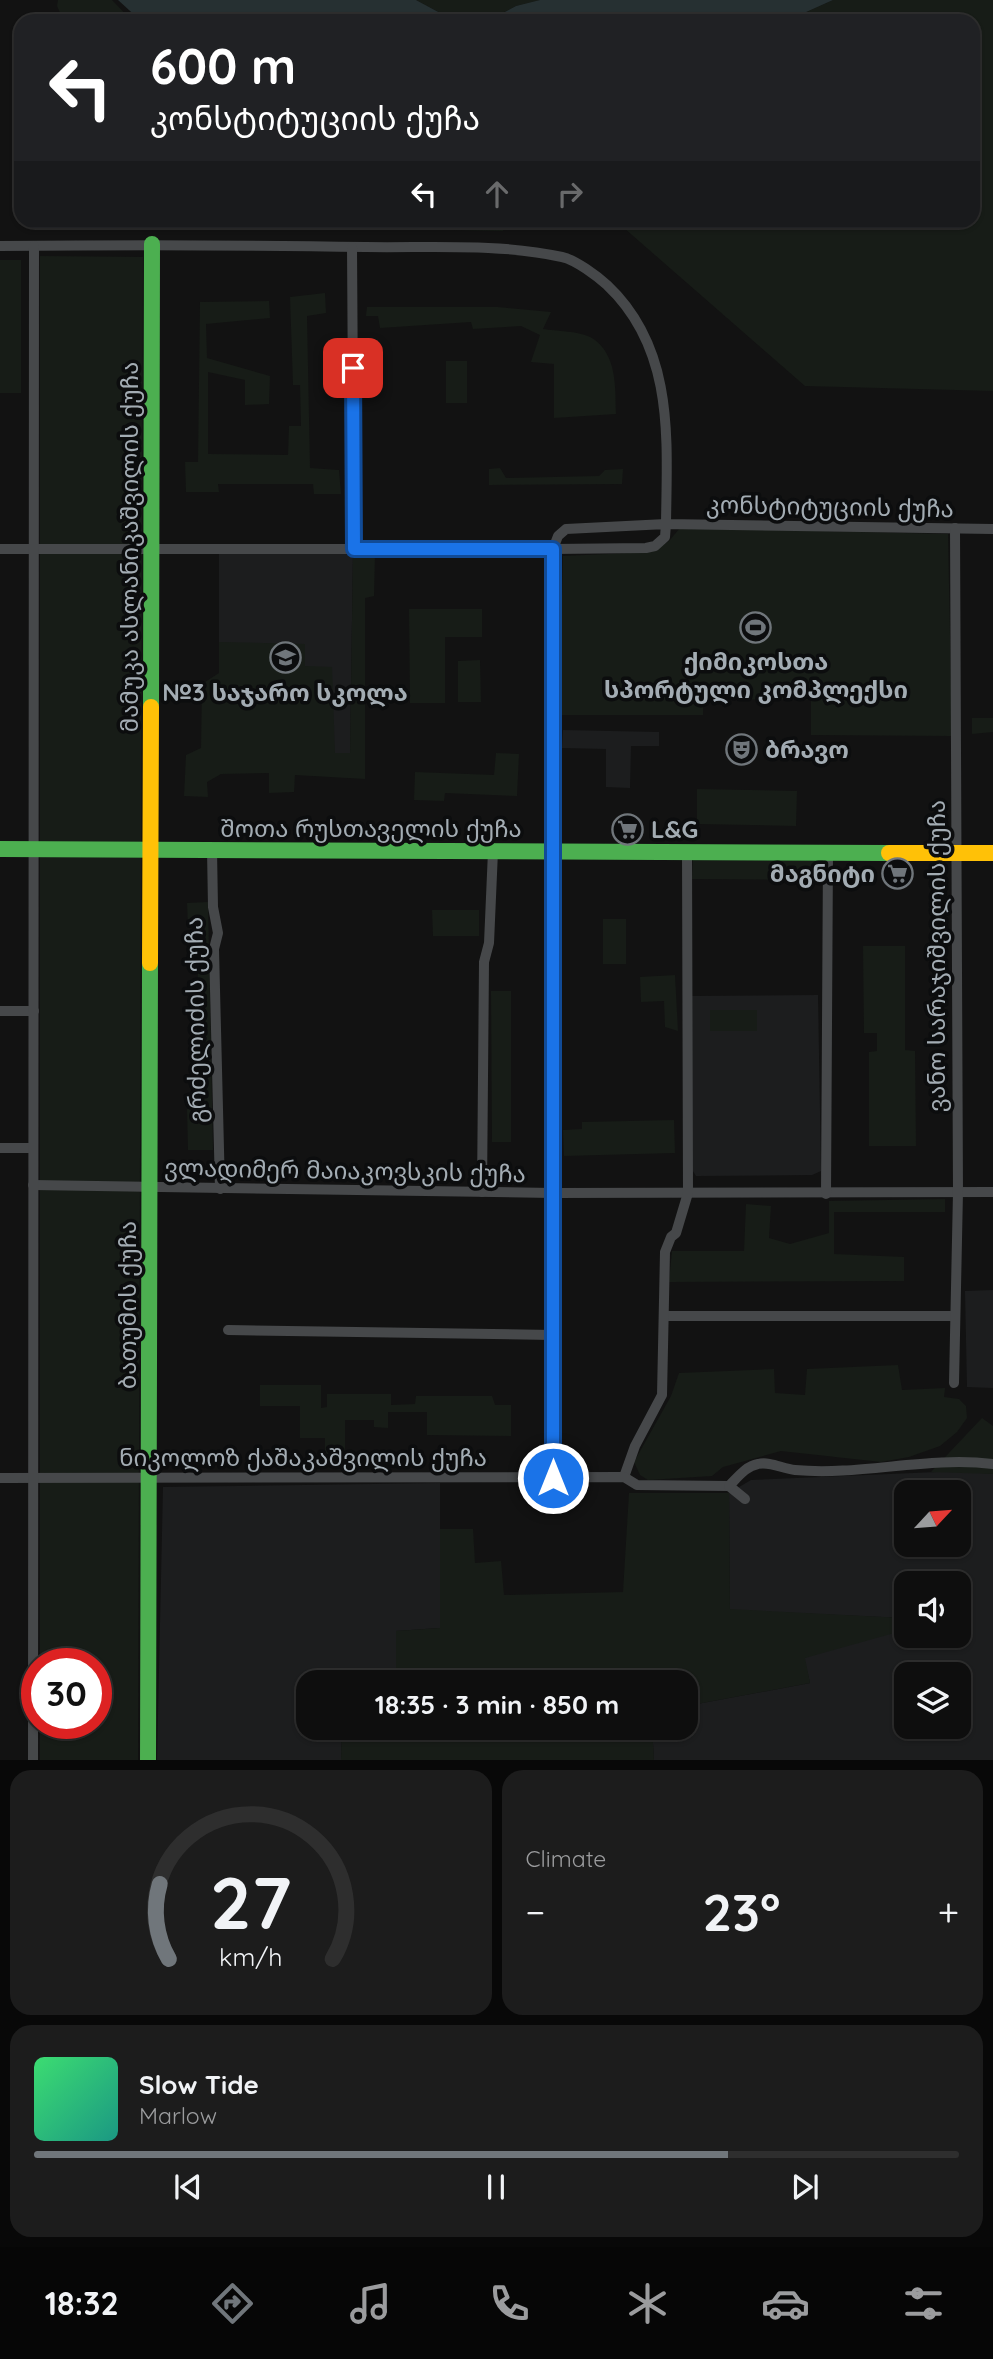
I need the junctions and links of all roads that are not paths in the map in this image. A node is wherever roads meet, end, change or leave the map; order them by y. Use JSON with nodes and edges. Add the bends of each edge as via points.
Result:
{"nodes":[{"id":1,"x":152,"y":244,"type":"junction"},
{"id":2,"x":0,"y":246,"type":"edge"},
{"id":3,"x":34,"y":246,"type":"junction"},
{"id":4,"x":352,"y":247,"type":"junction"},
{"id":5,"x":666,"y":524,"type":"junction"},
{"id":6,"x":955,"y":528,"type":"junction"},
{"id":7,"x":993,"y":529,"type":"edge"},
{"id":8,"x":0,"y":549,"type":"edge"},
{"id":9,"x":34,"y":549,"type":"junction"},
{"id":10,"x":152,"y":549,"type":"junction"},
{"id":11,"x":354,"y":549,"type":"junction"},
{"id":12,"x":553,"y":549,"type":"junction"},
{"id":13,"x":0,"y":849,"type":"edge"},
{"id":14,"x":34,"y":849,"type":"junction"},
{"id":15,"x":151,"y":850,"type":"junction"},
{"id":16,"x":212,"y":850,"type":"junction"},
{"id":17,"x":493,"y":851,"type":"junction"},
{"id":18,"x":553,"y":851,"type":"junction"},
{"id":19,"x":687,"y":852,"type":"junction"},
{"id":20,"x":828,"y":853,"type":"junction"},
{"id":21,"x":955,"y":853,"type":"junction"},
{"id":22,"x":993,"y":853,"type":"edge"},
{"id":23,"x":0,"y":1011,"type":"edge"},
{"id":24,"x":34,"y":1011,"type":"junction"},
{"id":25,"x":33,"y":1147,"type":"junction"},
{"id":26,"x":0,"y":1148,"type":"edge"},
{"id":27,"x":33,"y":1185,"type":"junction"},
{"id":28,"x":150,"y":1188,"type":"junction"},
{"id":29,"x":220,"y":1189,"type":"junction"},
{"id":30,"x":482,"y":1192,"type":"junction"},
{"id":31,"x":958,"y":1192,"type":"junction"},
{"id":32,"x":993,"y":1192,"type":"edge"},
{"id":33,"x":688,"y":1193,"type":"junction"},
{"id":34,"x":553,"y":1194,"type":"junction"},
{"id":35,"x":826,"y":1194,"type":"junction"},
{"id":36,"x":664,"y":1316,"type":"junction"},
{"id":37,"x":954,"y":1316,"type":"junction"},
{"id":38,"x":228,"y":1330,"type":"dead end"},
{"id":39,"x":553,"y":1335,"type":"junction"},
{"id":40,"x":954,"y":1383,"type":"dead end"},
{"id":41,"x":993,"y":1464,"type":"edge"},
{"id":42,"x":624,"y":1477,"type":"junction"},
{"id":43,"x":0,"y":1478,"type":"edge"},
{"id":44,"x":33,"y":1478,"type":"junction"},
{"id":45,"x":553,"y":1478,"type":"junction"},
{"id":46,"x":149,"y":1479,"type":"junction"},
{"id":47,"x":729,"y":1486,"type":"junction"},
{"id":48,"x":745,"y":1499,"type":"dead end"},
{"id":49,"x":33,"y":1760,"type":"edge"},
{"id":50,"x":148,"y":1760,"type":"edge"}],
"edges":[{"from":1,"to":3,"type":"street"},
{"from":1,"to":4,"type":"street"},
{"from":1,"to":10,"type":"street","name":"მამუკა ასლანიკაშვილის ქუჩა"},
{"from":2,"to":3,"type":"street"},
{"from":3,"to":9,"type":"street"},
{"from":4,"to":5,"type":"street","via":[[532,252],[566,257],[606,284],[635,317],[658,366],[665,413]]},
{"from":4,"to":11,"type":"street"},
{"from":5,"to":6,"type":"street","name":"კონსტიტუციის ქუჩა"},
{"from":5,"to":12,"type":"street","name":"კონსტიტუციის ქუჩა","via":[[566,529]]},
{"from":5,"to":12,"type":"street","via":[[665,537],[646,548]]},
{"from":6,"to":7,"type":"street","name":"კონსტიტუციის ქუჩა"},
{"from":6,"to":21,"type":"street","name":"ვანო სარაჯიშვილის ქუჩა"},
{"from":8,"to":9,"type":"street"},
{"from":9,"to":10,"type":"street"},
{"from":9,"to":14,"type":"street"},
{"from":10,"to":11,"type":"street"},
{"from":10,"to":15,"type":"street","name":"მამუკა ასლანიკაშვილის ქუჩა"},
{"from":11,"to":12,"type":"street"},
{"from":12,"to":18,"type":"street"},
{"from":13,"to":14,"type":"street","name":"შოთა რუსთაველის ქუჩა"},
{"from":14,"to":15,"type":"street","name":"შოთა რუსთაველის ქუჩა"},
{"from":14,"to":24,"type":"street"},
{"from":15,"to":16,"type":"street","name":"შოთა რუსთაველის ქუჩა"},
{"from":15,"to":28,"type":"street","name":"ბათუმის ქუჩა"},
{"from":16,"to":17,"type":"street","name":"შოთა რუსთაველის ქუჩა"},
{"from":16,"to":29,"type":"street","name":"გრძელიძის ქუჩა","via":[[213,908],[219,933],[214,948]]},
{"from":17,"to":18,"type":"street","name":"შოთა რუსთაველის ქუჩა"},
{"from":17,"to":30,"type":"street","via":[[484,962]]},
{"from":18,"to":19,"type":"street","name":"შოთა რუსთაველის ქუჩა"},
{"from":18,"to":34,"type":"street"},
{"from":19,"to":20,"type":"street","name":"შოთა რუსთაველის ქუჩა"},
{"from":19,"to":33,"type":"street"},
{"from":20,"to":21,"type":"street","name":"შოთა რუსთაველის ქუჩა"},
{"from":20,"to":35,"type":"street"},
{"from":21,"to":22,"type":"street","name":"შოთა რუსთაველის ქუჩა"},
{"from":21,"to":31,"type":"street","name":"ვანო სარაჯიშვილის ქუჩა"},
{"from":23,"to":24,"type":"street"},
{"from":24,"to":25,"type":"street"},
{"from":25,"to":26,"type":"street"},
{"from":25,"to":27,"type":"street"},
{"from":27,"to":28,"type":"street","name":"ვლადიმერ მაიაკოვსკის ქუჩა"},
{"from":27,"to":44,"type":"street"},
{"from":28,"to":29,"type":"street","name":"ვლადიმერ მაიაკოვსკის ქუჩა"},
{"from":28,"to":46,"type":"street","name":"ბათუმის ქუჩა"},
{"from":29,"to":30,"type":"street","name":"ვლადიმერ მაიაკოვსკის ქუჩა"},
{"from":30,"to":34,"type":"street","name":"ვლადიმერ მაიაკოვსკის ქუჩა"},
{"from":31,"to":32,"type":"street","name":"ვლადიმერ მაიაკოვსკის ქუჩა"},
{"from":31,"to":35,"type":"street","name":"ვლადიმერ მაიაკოვსკის ქუჩა"},
{"from":31,"to":37,"type":"street","name":"ვანო სარაჯიშვილის ქუჩა"},
{"from":33,"to":34,"type":"street","name":"ვლადიმერ მაიაკოვსკის ქუჩა"},
{"from":33,"to":35,"type":"street","name":"ვლადიმერ მაიაკოვსკის ქუჩა"},
{"from":33,"to":36,"type":"street","via":[[665,1252]]},
{"from":34,"to":39,"type":"street"},
{"from":36,"to":37,"type":"street"},
{"from":36,"to":42,"type":"street","via":[[662,1395]]},
{"from":37,"to":40,"type":"street","name":"ვანო სარაჯიშვილის ქუჩა"},
{"from":38,"to":39,"type":"street"},
{"from":39,"to":45,"type":"street"},
{"from":41,"to":47,"type":"street","via":[[943,1461],[795,1470],[761,1463],[749,1467]]},
{"from":42,"to":45,"type":"street","name":"ნიკოლოზ ქაშაკაშვილის ქუჩა"},
{"from":42,"to":47,"type":"street","name":"ნიკოლოზ ქაშაკაშვილის ქუჩა","via":[[638,1485]]},
{"from":43,"to":44,"type":"street","name":"ნიკოლოზ ქაშაკაშვილის ქუჩა"},
{"from":44,"to":46,"type":"street","name":"ნიკოლოზ ქაშაკაშვილის ქუჩა"},
{"from":44,"to":49,"type":"street"},
{"from":45,"to":46,"type":"street","name":"ნიკოლოზ ქაშაკაშვილის ქუჩა"},
{"from":46,"to":50,"type":"street","name":"ბათუმის ქუჩა"},
{"from":47,"to":48,"type":"street"}]}
